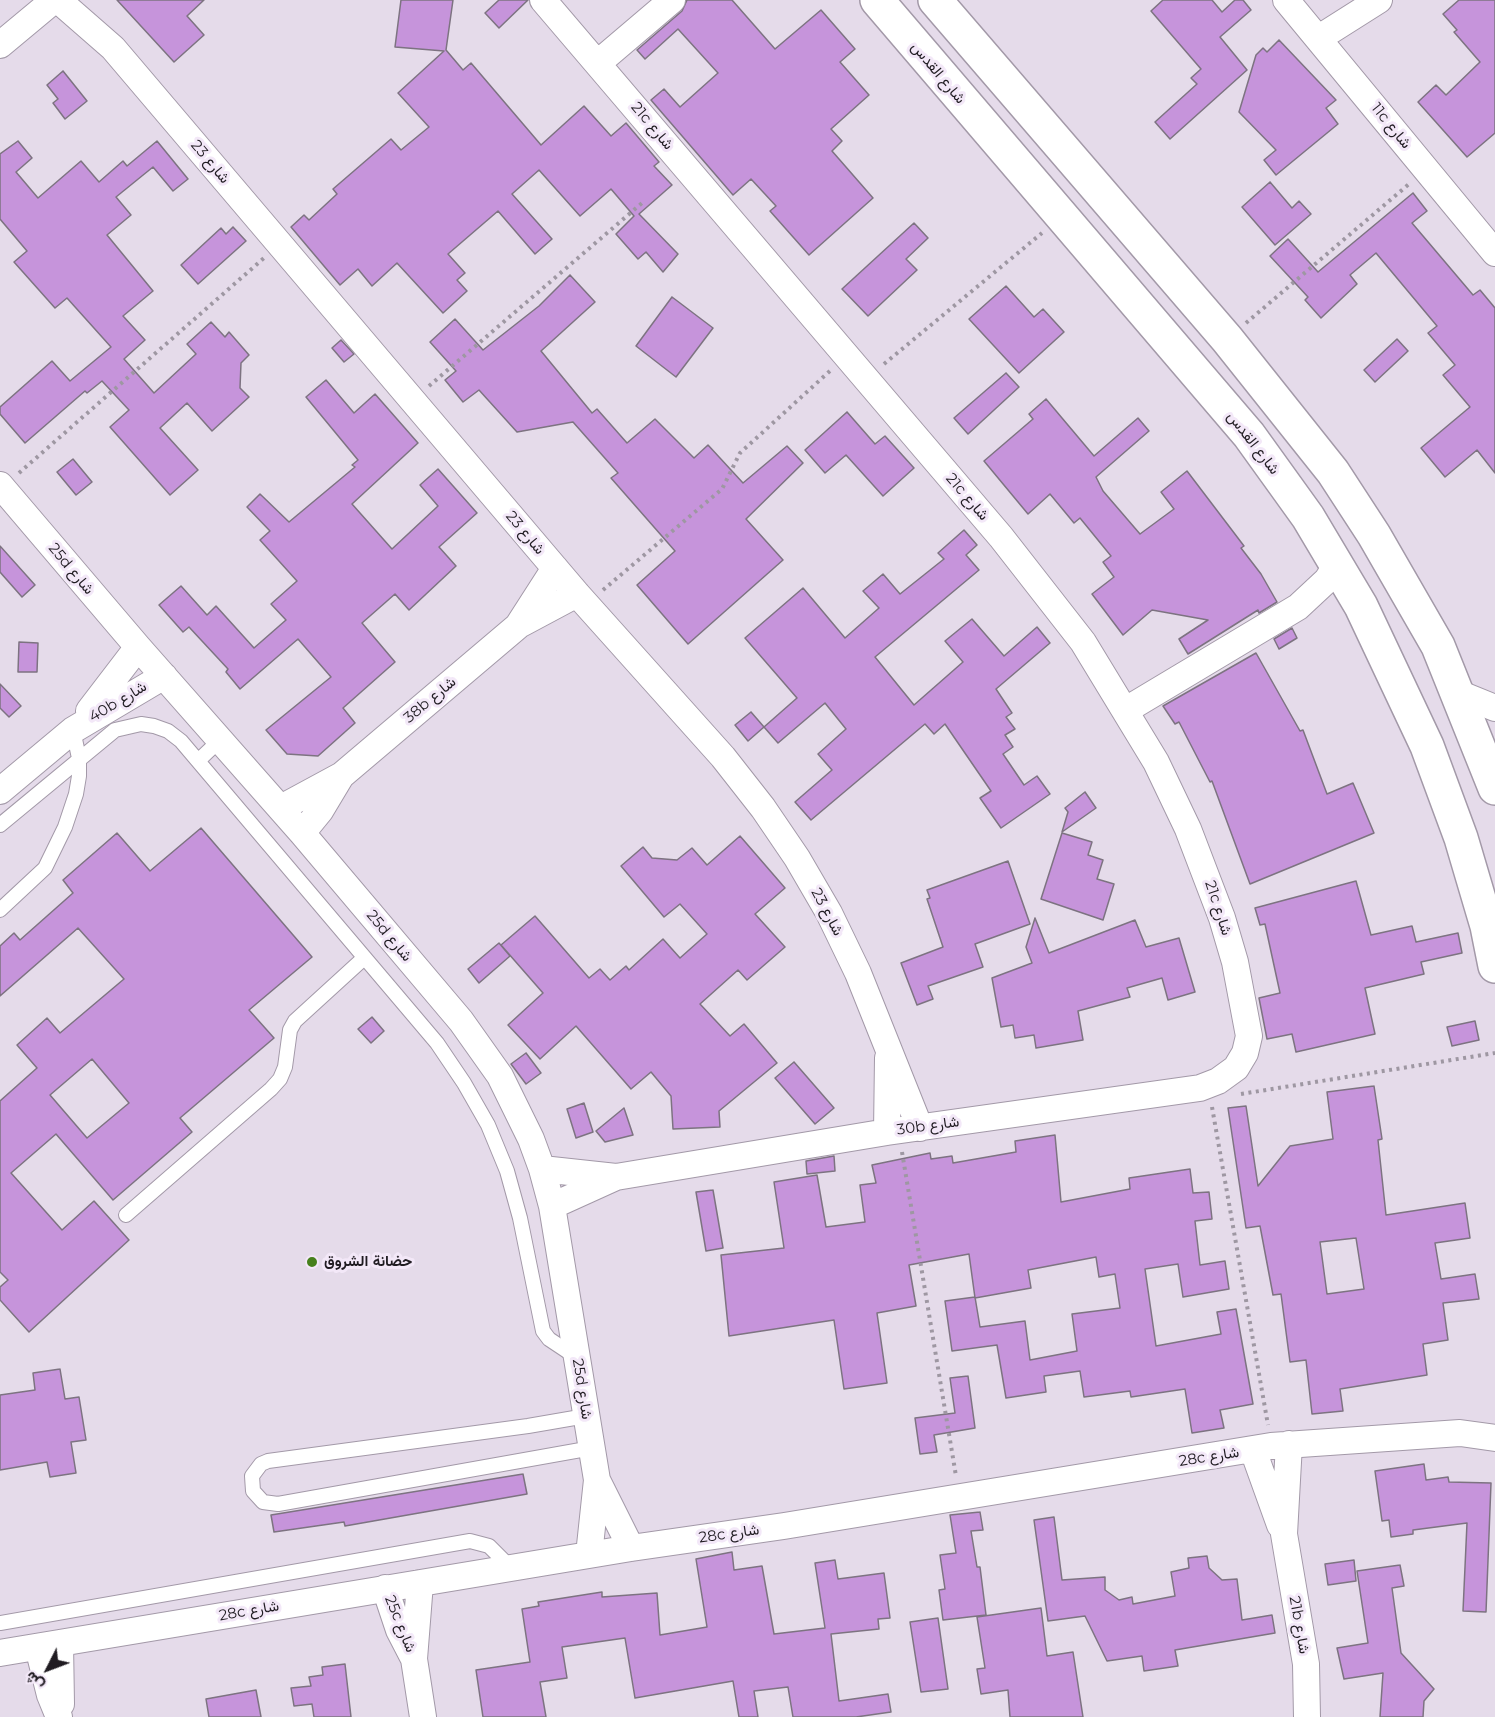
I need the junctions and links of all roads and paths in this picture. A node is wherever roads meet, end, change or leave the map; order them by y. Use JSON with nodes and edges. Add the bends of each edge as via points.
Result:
{"nodes":[{"id":1,"x":56,"y":0,"type":"edge"},
{"id":2,"x":88,"y":0,"type":"edge"},
{"id":3,"x":543,"y":0,"type":"edge"},
{"id":4,"x":672,"y":0,"type":"edge"},
{"id":5,"x":877,"y":0,"type":"edge"},
{"id":6,"x":935,"y":0,"type":"edge"},
{"id":7,"x":1286,"y":0,"type":"edge"},
{"id":8,"x":1374,"y":4,"type":"edge"},
{"id":9,"x":0,"y":45,"type":"edge"},
{"id":10,"x":1325,"y":45,"type":"junction"},
{"id":11,"x":113,"y":48,"type":"junction"},
{"id":12,"x":598,"y":63,"type":"junction"},
{"id":13,"x":1426,"y":170,"type":"junction"},
{"id":14,"x":642,"y":203,"type":"dead end"},
{"id":15,"x":1061,"y":217,"type":"junction"},
{"id":16,"x":280,"y":244,"type":"junction"},
{"id":17,"x":1495,"y":253,"type":"edge"},
{"id":18,"x":1227,"y":339,"type":"junction"},
{"id":19,"x":848,"y":356,"type":"junction"},
{"id":20,"x":867,"y":378,"type":"junction"},
{"id":21,"x":412,"y":400,"type":"junction"},
{"id":22,"x":1249,"y":435,"type":"junction"},
{"id":23,"x":1,"y":487,"type":"edge"},
{"id":24,"x":1335,"y":560,"type":"junction"},
{"id":25,"x":555,"y":568,"type":"junction"},
{"id":26,"x":581,"y":599,"type":"junction"},
{"id":27,"x":1415,"y":604,"type":"junction"},
{"id":28,"x":519,"y":625,"type":"junction"},
{"id":29,"x":138,"y":647,"type":"junction"},
{"id":30,"x":164,"y":676,"type":"junction"},
{"id":31,"x":1458,"y":693,"type":"junction"},
{"id":32,"x":1495,"y":708,"type":"edge"},
{"id":33,"x":1126,"y":710,"type":"junction"},
{"id":34,"x":73,"y":730,"type":"junction"},
{"id":35,"x":221,"y":739,"type":"junction"},
{"id":36,"x":79,"y":758,"type":"junction"},
{"id":37,"x":199,"y":760,"type":"junction"},
{"id":38,"x":342,"y":775,"type":"junction"},
{"id":39,"x":1495,"y":788,"type":"edge"},
{"id":40,"x":0,"y":791,"type":"edge"},
{"id":41,"x":281,"y":808,"type":"junction"},
{"id":42,"x":0,"y":825,"type":"edge"},
{"id":43,"x":302,"y":833,"type":"junction"},
{"id":44,"x":0,"y":910,"type":"edge"},
{"id":45,"x":364,"y":958,"type":"junction"},
{"id":46,"x":1495,"y":966,"type":"edge"},
{"id":47,"x":1495,"y":1053,"type":"edge"},
{"id":48,"x":1236,"y":1068,"type":"joint"},
{"id":49,"x":1210,"y":1092,"type":"junction"},
{"id":50,"x":902,"y":1130,"type":"junction"},
{"id":51,"x":542,"y":1169,"type":"junction"},
{"id":52,"x":616,"y":1177,"type":"junction"},
{"id":53,"x":552,"y":1206,"type":"junction"},
{"id":54,"x":126,"y":1215,"type":"dead end"},
{"id":55,"x":577,"y":1357,"type":"junction"},
{"id":56,"x":586,"y":1416,"type":"junction"},
{"id":57,"x":1495,"y":1421,"type":"edge"},
{"id":58,"x":1460,"y":1433,"type":"junction"},
{"id":59,"x":1495,"y":1438,"type":"edge"},
{"id":60,"x":1271,"y":1447,"type":"junction"},
{"id":61,"x":592,"y":1448,"type":"junction"},
{"id":62,"x":597,"y":1479,"type":"junction"},
{"id":63,"x":960,"y":1498,"type":"junction"},
{"id":64,"x":1284,"y":1534,"type":"junction"},
{"id":65,"x":631,"y":1548,"type":"junction"},
{"id":66,"x":589,"y":1555,"type":"junction"},
{"id":67,"x":511,"y":1568,"type":"junction"},
{"id":68,"x":420,"y":1583,"type":"junction"},
{"id":69,"x":385,"y":1588,"type":"junction"},
{"id":70,"x":0,"y":1623,"type":"edge"},
{"id":71,"x":49,"y":1645,"type":"junction"},
{"id":72,"x":0,"y":1653,"type":"edge"},
{"id":73,"x":414,"y":1659,"type":"junction"},
{"id":74,"x":59,"y":1716,"type":"edge"},
{"id":75,"x":423,"y":1717,"type":"edge"},
{"id":76,"x":1307,"y":1717,"type":"edge"}],
"edges":[{"from":1,"to":9,"type":"street"},
{"from":1,"to":11,"type":"street","name":"شارع 23"},
{"from":2,"to":11,"type":"street","name":"شارع 23"},
{"from":3,"to":12,"type":"street","name":"21c شارع"},
{"from":4,"to":12,"type":"street"},
{"from":5,"to":15,"type":"main road","name":"شارع القدس"},
{"from":6,"to":18,"type":"main road"},
{"from":7,"to":10,"type":"street","name":"11c شارع"},
{"from":8,"to":10,"type":"street"},
{"from":10,"to":13,"type":"street","name":"11c شارع"},
{"from":11,"to":16,"type":"street","name":"شارع 23"},
{"from":12,"to":19,"type":"street","name":"21c شارع"},
{"from":13,"to":17,"type":"street","name":"11c شارع"},
{"from":13,"to":18,"type":"path"},
{"from":14,"to":21,"type":"path"},
{"from":15,"to":20,"type":"path"},
{"from":15,"to":22,"type":"main road","name":"شارع القدس"},
{"from":16,"to":21,"type":"street","name":"شارع 23"},
{"from":16,"to":23,"type":"path"},
{"from":18,"to":27,"type":"main road","via":[[1333,472]]},
{"from":19,"to":20,"type":"street","name":"21c شارع"},
{"from":19,"to":26,"type":"path","via":[[748,445],[722,489]]},
{"from":20,"to":33,"type":"street","name":"21c شارع","via":[[1041,585]]},
{"from":21,"to":25,"type":"street","name":"شارع 23"},
{"from":22,"to":24,"type":"main road","name":"شارع القدس"},
{"from":22,"to":27,"type":"main road","via":[[1259,422],[1275,422],[1387,574]]},
{"from":23,"to":29,"type":"street","name":"25d شارع"},
{"from":24,"to":33,"type":"street","via":[[1327,580],[1298,607]]},
{"from":24,"to":46,"type":"main road","name":"شارع القدس","via":[[1388,660],[1427,746],[1461,838]]},
{"from":25,"to":26,"type":"street","name":"شارع 23"},
{"from":25,"to":28,"type":"street","name":"38b شارع"},
{"from":26,"to":28,"type":"street","name":"38b شارع"},
{"from":26,"to":50,"type":"street","name":"شارع 23","via":[[723,757],[797,858],[858,973],[888,1048]]},
{"from":27,"to":31,"type":"main road"},
{"from":28,"to":38,"type":"street","name":"38b شارع"},
{"from":29,"to":30,"type":"street","name":"25d شارع"},
{"from":29,"to":34,"type":"street","name":"40b شارع"},
{"from":30,"to":34,"type":"street","name":"40b شارع"},
{"from":30,"to":35,"type":"street","name":"25d شارع"},
{"from":31,"to":32,"type":"street"},
{"from":31,"to":39,"type":"main road"},
{"from":33,"to":48,"type":"street","name":"21c شارع","via":[[1188,829],[1222,918],[1248,1020],[1245,1053]]},
{"from":34,"to":36,"type":"lane"},
{"from":34,"to":40,"type":"street","name":"40b شارع"},
{"from":35,"to":37,"type":"lane"},
{"from":35,"to":41,"type":"street","name":"25d شارع"},
{"from":36,"to":37,"type":"lane","via":[[115,730],[141,724],[168,731]]},
{"from":36,"to":42,"type":"lane"},
{"from":36,"to":44,"type":"lane","via":[[74,802],[51,859]]},
{"from":37,"to":45,"type":"lane"},
{"from":38,"to":41,"type":"street","name":"38b شارع"},
{"from":38,"to":43,"type":"street","name":"38b شارع"},
{"from":41,"to":43,"type":"street","name":"25d شارع"},
{"from":43,"to":51,"type":"street","name":"25d شارع","via":[[480,1047],[517,1107]]},
{"from":45,"to":54,"type":"lane","via":[[295,1021],[285,1067],[271,1089]]},
{"from":45,"to":55,"type":"lane","via":[[437,1043],[488,1125],[520,1218],[539,1322],[549,1339]]},
{"from":47,"to":49,"type":"path"},
{"from":48,"to":49,"type":"street","name":"30b شارع"},
{"from":49,"to":50,"type":"street","name":"30b شارع"},
{"from":49,"to":60,"type":"path"},
{"from":50,"to":52,"type":"street","name":"30b شارع"},
{"from":50,"to":63,"type":"path"},
{"from":51,"to":52,"type":"street","name":"30b شارع"},
{"from":51,"to":53,"type":"street","name":"25d شارع"},
{"from":52,"to":53,"type":"street","name":"30b شارع"},
{"from":53,"to":55,"type":"street","name":"25d شارع"},
{"from":55,"to":56,"type":"street","name":"25d شارع"},
{"from":56,"to":61,"type":"street","name":"25d شارع"},
{"from":56,"to":61,"type":"lane","via":[[268,1461],[255,1469],[251,1484],[257,1498],[278,1504]]},
{"from":57,"to":58,"type":"street","name":"28c شارع"},
{"from":58,"to":59,"type":"street","name":"28c شارع"},
{"from":58,"to":60,"type":"street","name":"28c شارع"},
{"from":60,"to":63,"type":"street","name":"28c شارع"},
{"from":60,"to":64,"type":"street","name":"21b شارع"},
{"from":60,"to":64,"type":"street","name":"21b شارع"},
{"from":61,"to":62,"type":"street","name":"25d شارع"},
{"from":62,"to":65,"type":"street","name":"25d شارع"},
{"from":62,"to":66,"type":"street","name":"25d شارع"},
{"from":63,"to":65,"type":"street","name":"28c شارع"},
{"from":64,"to":76,"type":"street","name":"21b شارع","via":[[1306,1664]]},
{"from":65,"to":66,"type":"street","name":"28c شارع"},
{"from":66,"to":67,"type":"street","name":"28c شارع"},
{"from":67,"to":68,"type":"street","name":"28c شارع"},
{"from":67,"to":70,"type":"lane","via":[[489,1546],[470,1541]]},
{"from":68,"to":69,"type":"street","name":"28c شارع"},
{"from":68,"to":73,"type":"street","name":"25c شارع"},
{"from":69,"to":71,"type":"street","name":"28c شارع"},
{"from":69,"to":73,"type":"street","name":"25c شارع"},
{"from":71,"to":72,"type":"street","name":"28c شارع"},
{"from":71,"to":74,"type":"street","via":[[62,1683]]},
{"from":73,"to":75,"type":"street","name":"25c شارع"}]}
